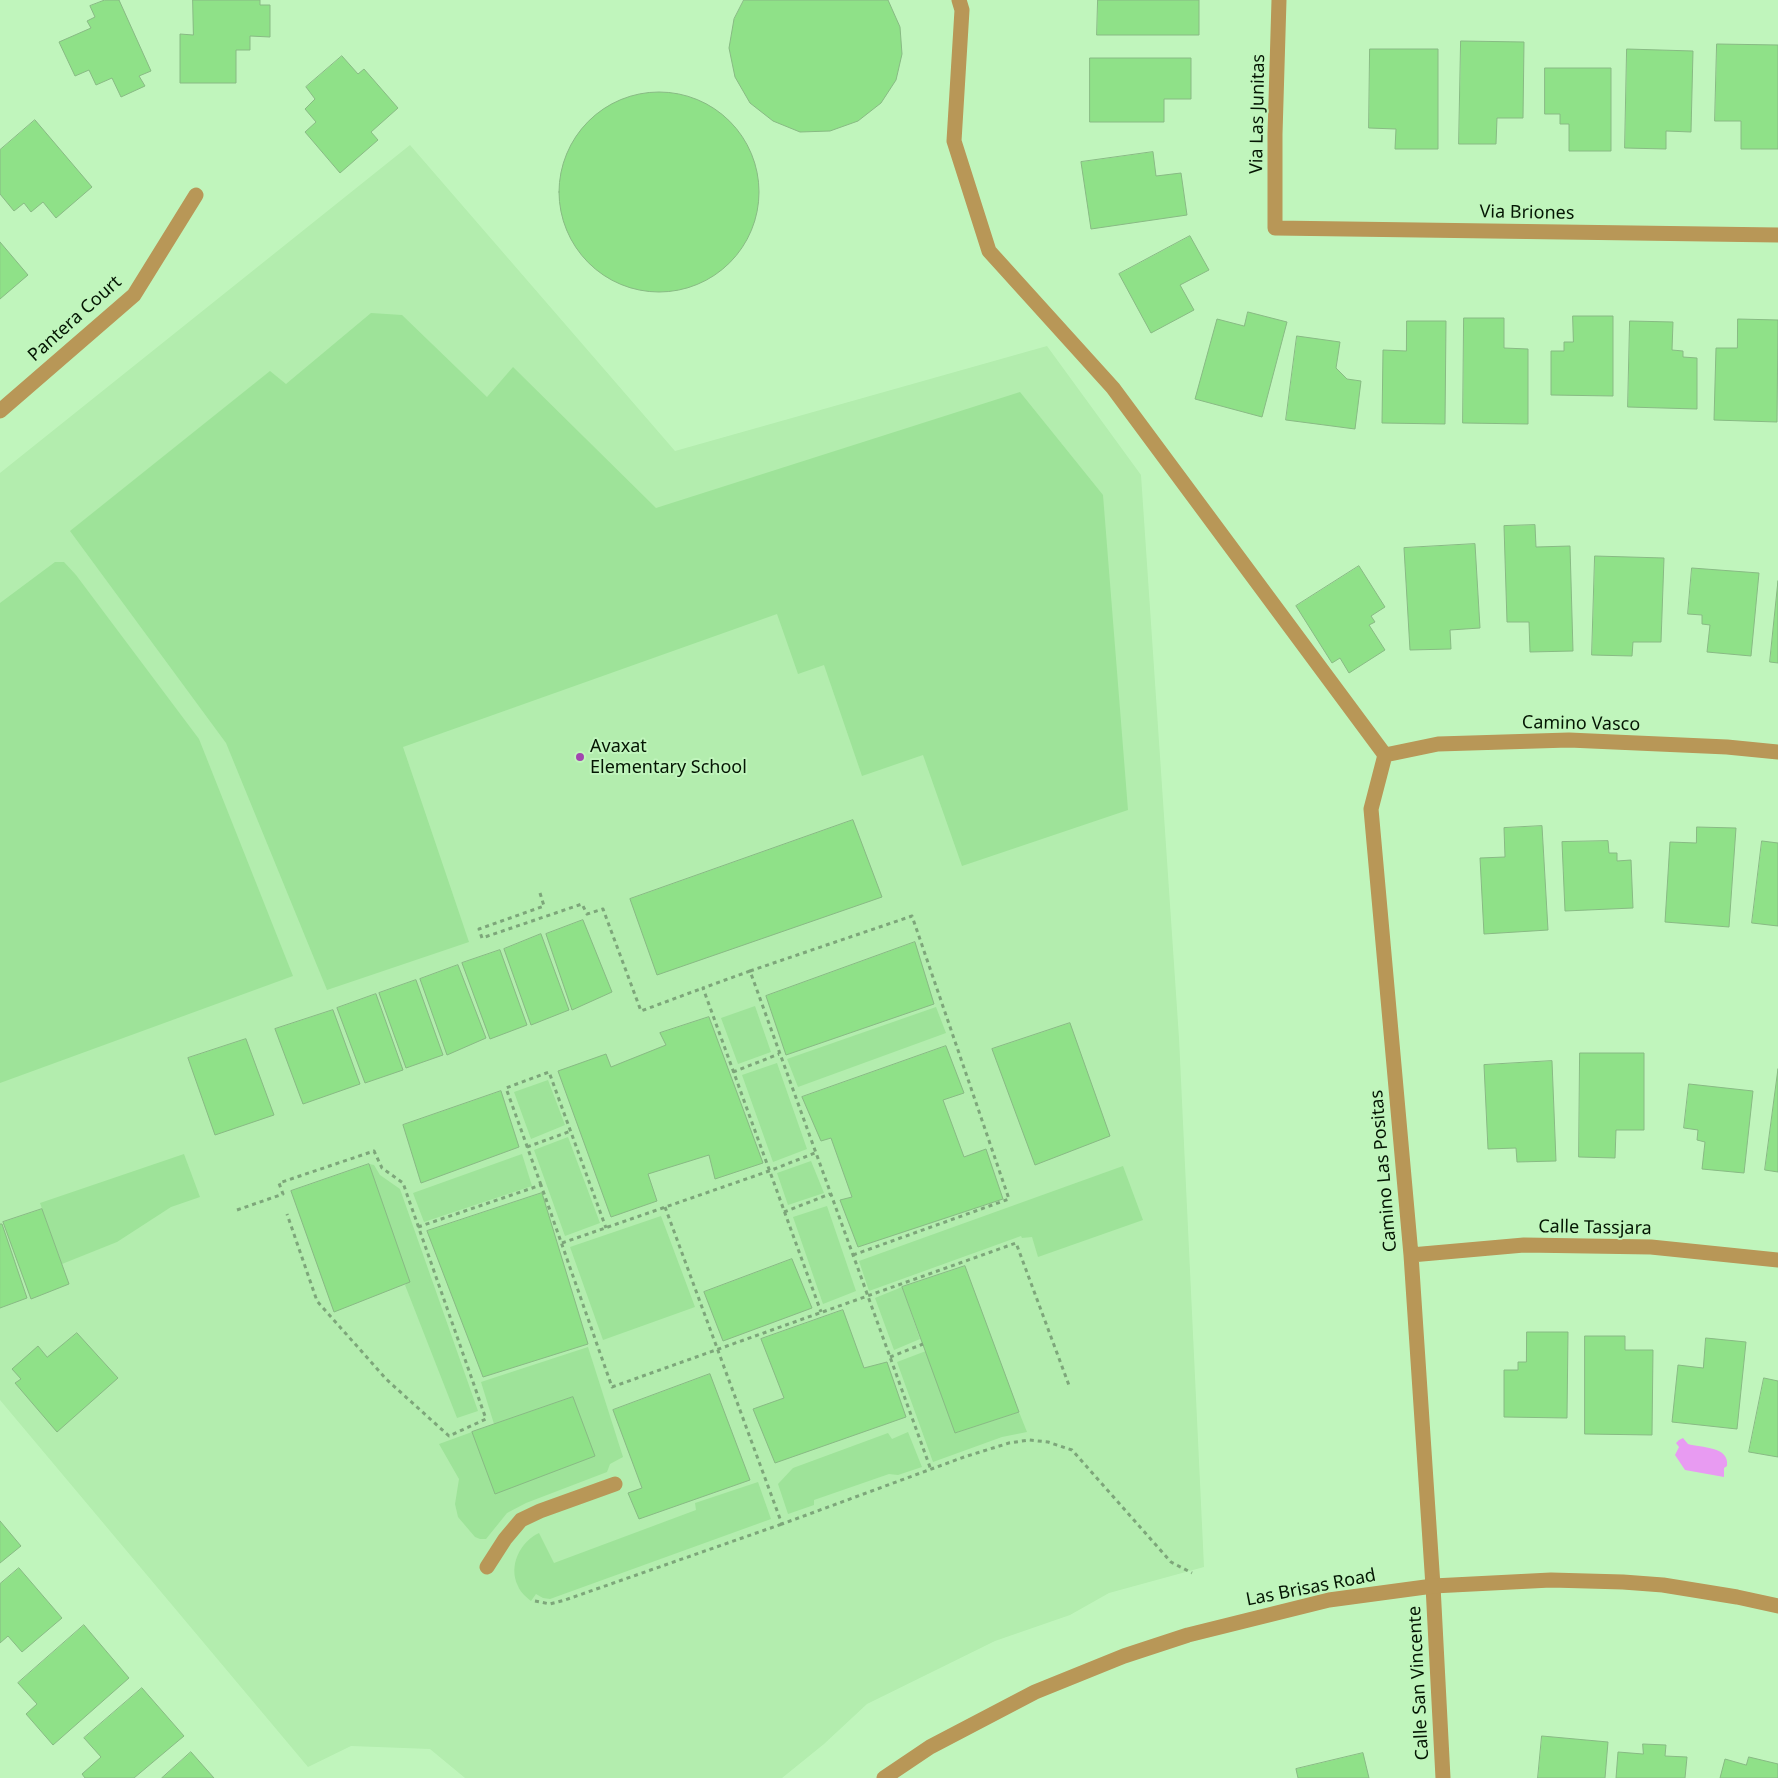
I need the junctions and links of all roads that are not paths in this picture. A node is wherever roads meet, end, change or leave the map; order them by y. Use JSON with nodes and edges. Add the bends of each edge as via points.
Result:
{"nodes":[{"id":1,"x":959,"y":0,"type":"edge"},
{"id":2,"x":1279,"y":0,"type":"edge"},
{"id":3,"x":196,"y":195,"type":"dead end"},
{"id":4,"x":1275,"y":228,"type":"joint"},
{"id":5,"x":1778,"y":235,"type":"edge"},
{"id":6,"x":0,"y":411,"type":"edge"},
{"id":7,"x":1778,"y":752,"type":"edge"},
{"id":8,"x":1385,"y":755,"type":"junction"},
{"id":9,"x":1411,"y":1255,"type":"junction"},
{"id":10,"x":1778,"y":1260,"type":"edge"},
{"id":11,"x":615,"y":1484,"type":"dead end"},
{"id":12,"x":487,"y":1567,"type":"dead end"},
{"id":13,"x":1433,"y":1586,"type":"junction"},
{"id":14,"x":1778,"y":1606,"type":"edge"},
{"id":15,"x":884,"y":1778,"type":"edge"},
{"id":16,"x":1443,"y":1778,"type":"edge"}],
"edges":[{"from":1,"to":8,"type":"street","via":[[962,10],[954,141],[989,252],[1113,388]]},
{"from":2,"to":4,"type":"street","name":"Via Las Junitas"},
{"from":3,"to":6,"type":"street","name":"Pantera Court","via":[[134,295]]},
{"from":4,"to":5,"type":"street","name":"Via Briones"},
{"from":7,"to":8,"type":"street","name":"Camino Vasco","via":[[1569,740],[1438,744]]},
{"from":8,"to":9,"type":"street","name":"Camino Las Positas","via":[[1371,809]]},
{"from":9,"to":10,"type":"street","name":"Calle Tassjara","via":[[1524,1245],[1652,1247]]},
{"from":9,"to":13,"type":"street","name":"Camino Las Positas"},
{"from":11,"to":12,"type":"street","via":[[521,1520]]},
{"from":13,"to":14,"type":"street","name":"Las Brisas Road","via":[[1551,1580],[1623,1582],[1663,1585]]},
{"from":13,"to":15,"type":"street","name":"Las Brisas Road","via":[[1329,1600],[1198,1632],[1124,1656],[1035,1692],[930,1747]]},
{"from":13,"to":16,"type":"street","name":"Calle San Vincente"}]}
